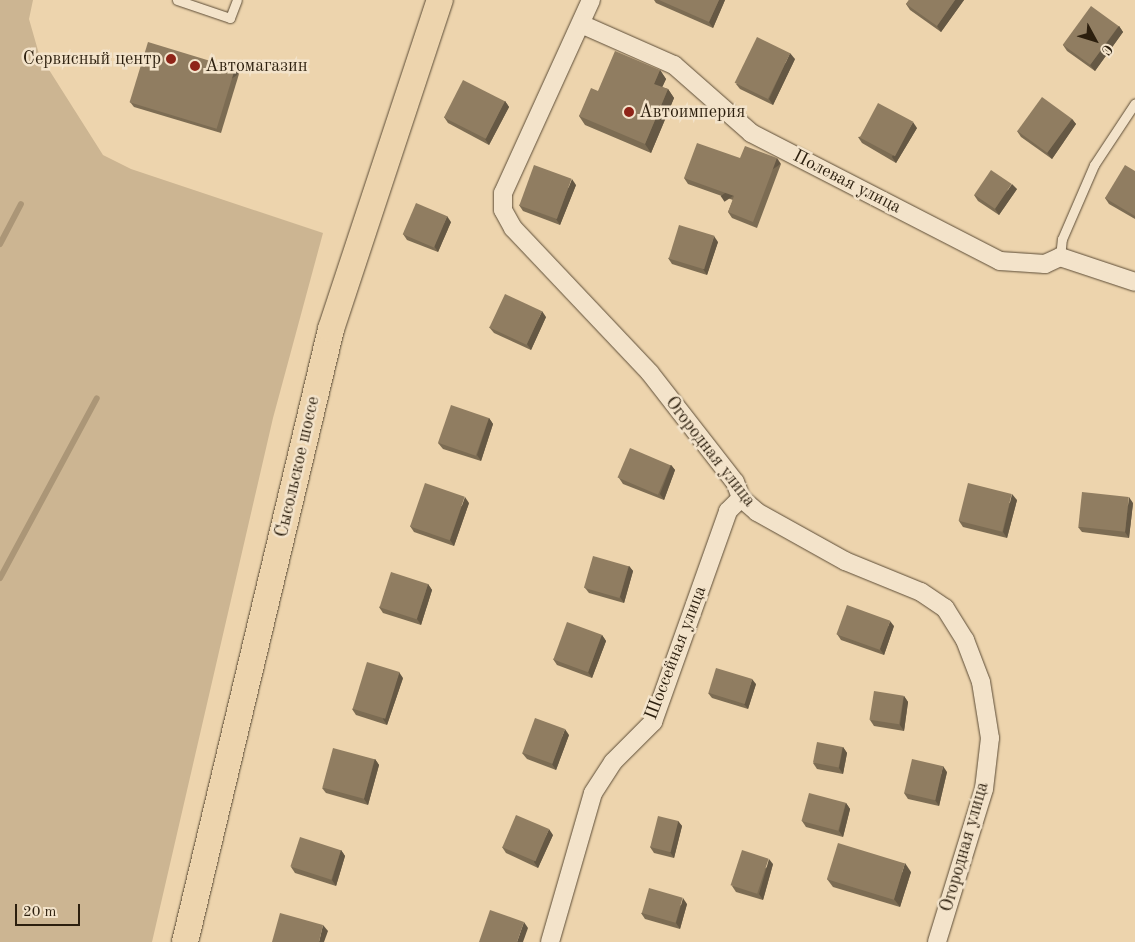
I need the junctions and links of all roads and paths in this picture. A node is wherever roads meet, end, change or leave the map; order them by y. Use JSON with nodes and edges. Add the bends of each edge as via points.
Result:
{"nodes":[{"id":1,"x":176,"y":0,"type":"edge"},
{"id":2,"x":237,"y":0,"type":"edge"},
{"id":3,"x":440,"y":0,"type":"edge"},
{"id":4,"x":591,"y":0,"type":"edge"},
{"id":5,"x":581,"y":24,"type":"junction"},
{"id":6,"x":1135,"y":103,"type":"edge"},
{"id":7,"x":1060,"y":258,"type":"junction"},
{"id":8,"x":1135,"y":282,"type":"edge"},
{"id":9,"x":740,"y":498,"type":"junction"},
{"id":10,"x":185,"y":942,"type":"edge"},
{"id":11,"x":550,"y":942,"type":"edge"},
{"id":12,"x":937,"y":942,"type":"edge"}],
"edges":[{"from":1,"to":2,"type":"lane","via":[[230,18]]},
{"from":3,"to":10,"type":"main road","name":"Сысольское шоссе","via":[[330,329]]},
{"from":4,"to":5,"type":"street","name":"Огородная улица"},
{"from":5,"to":7,"type":"street","name":"Полевая улица","via":[[674,65],[751,133],[1000,261],[1045,264]]},
{"from":5,"to":9,"type":"street","name":"Огородная улица","via":[[503,193],[503,210],[513,228],[650,374],[735,482]]},
{"from":6,"to":7,"type":"lane","via":[[1094,166],[1062,239]]},
{"from":7,"to":8,"type":"street"},
{"from":9,"to":11,"type":"street","name":"Шоссейная улица","via":[[728,511],[653,722],[613,762],[593,793]]},
{"from":9,"to":12,"type":"street","name":"Огородная улица","via":[[757,512],[845,561],[922,592],[945,608],[965,640],[982,682],[990,738],[984,789]]}]}
